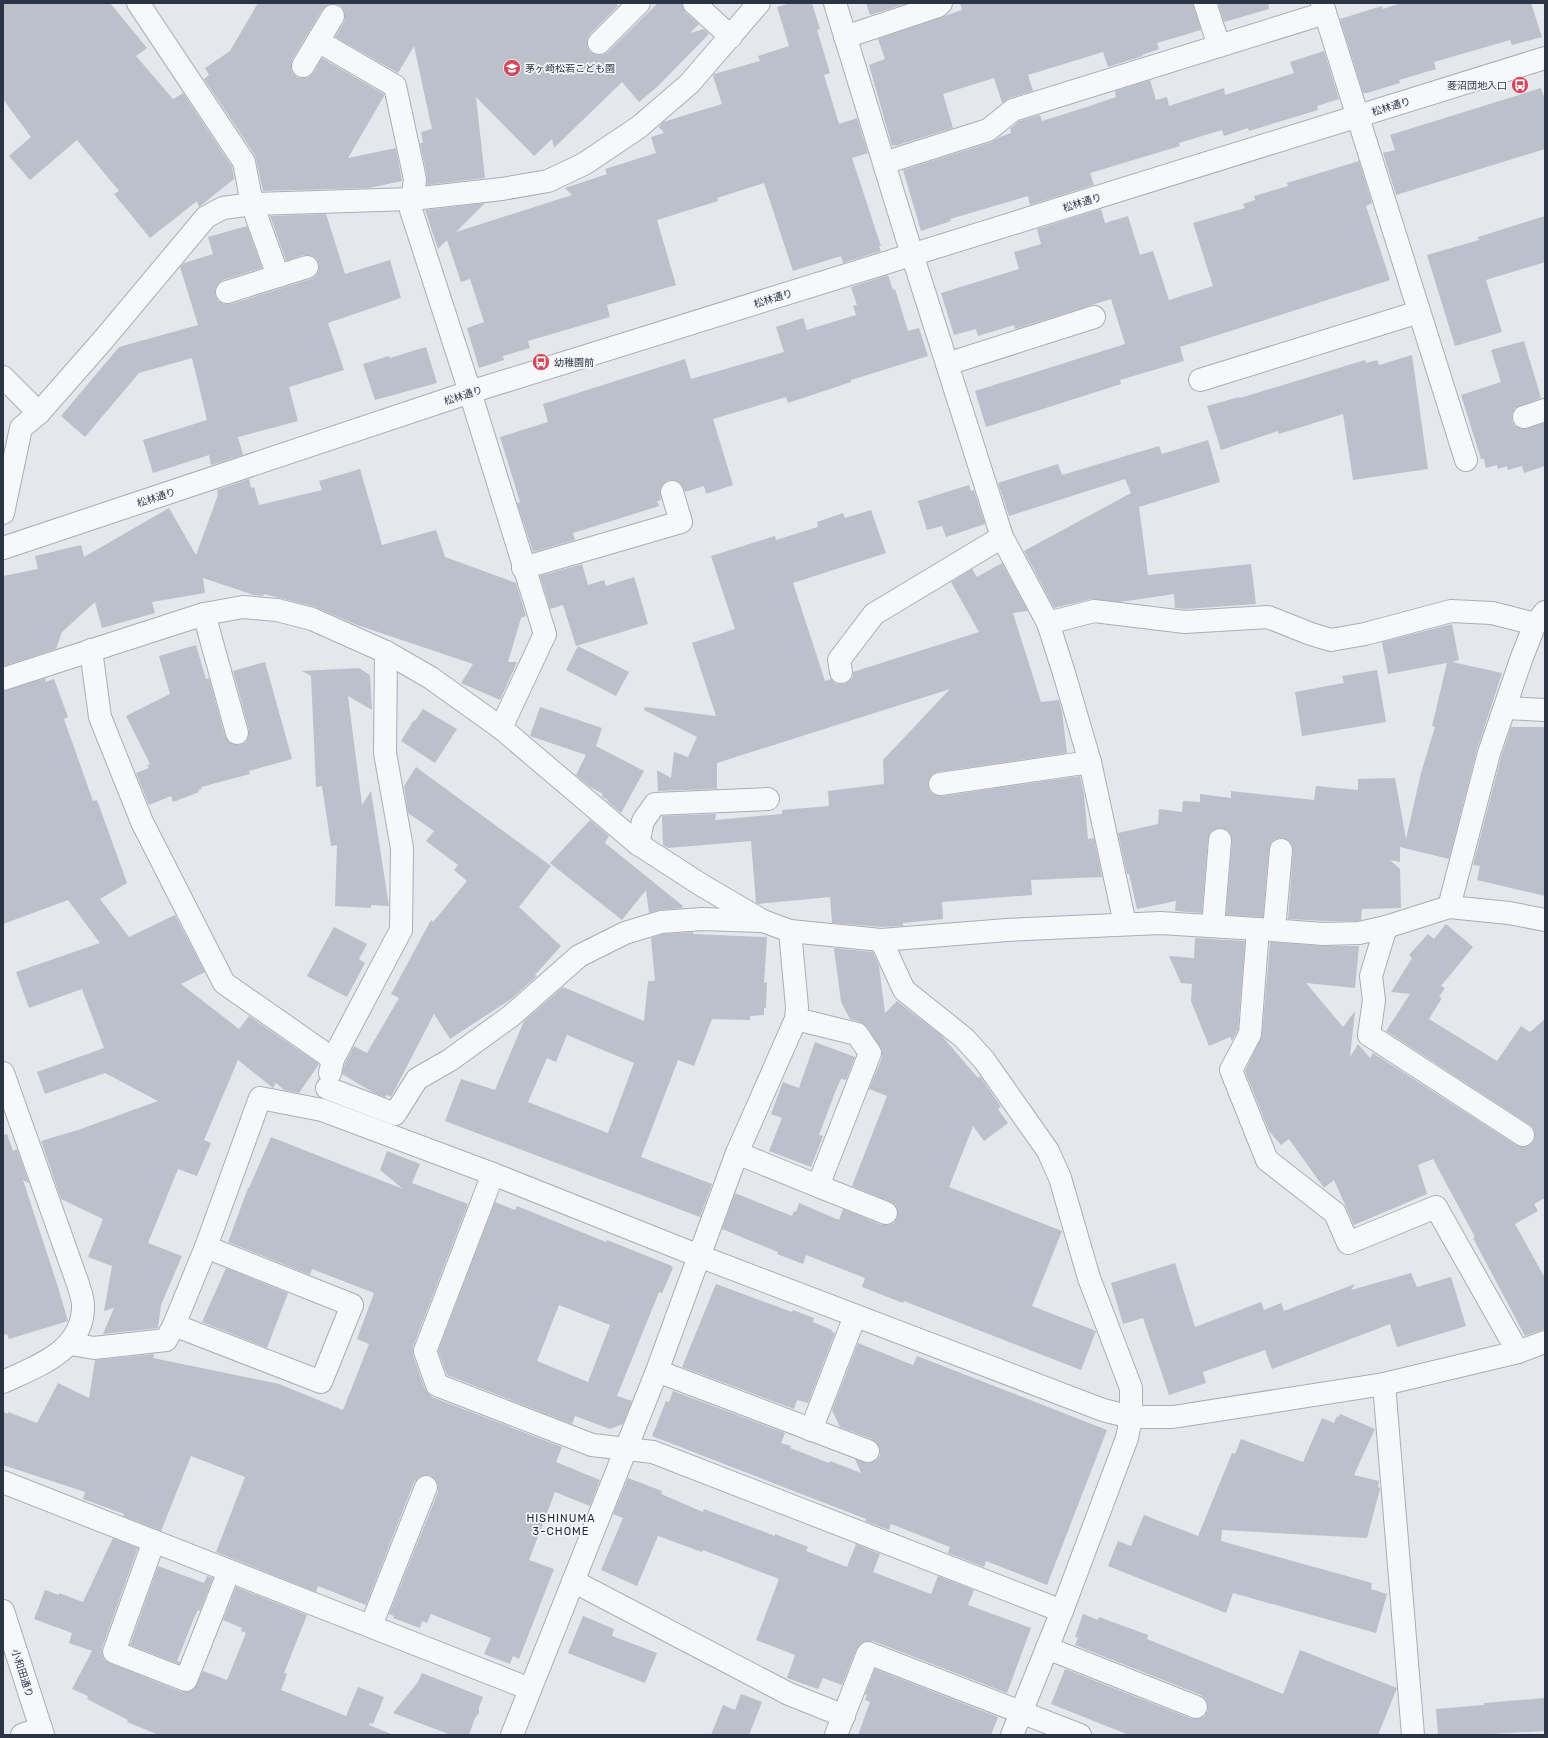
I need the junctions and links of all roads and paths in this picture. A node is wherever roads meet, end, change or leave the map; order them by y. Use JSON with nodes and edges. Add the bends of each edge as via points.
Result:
{"nodes":[{"id":1,"x":138,"y":3,"type":"edge"},
{"id":2,"x":638,"y":3,"type":"edge"},
{"id":3,"x":694,"y":3,"type":"edge"},
{"id":4,"x":759,"y":3,"type":"edge"},
{"id":5,"x":835,"y":3,"type":"edge"},
{"id":6,"x":941,"y":3,"type":"edge"},
{"id":7,"x":1205,"y":3,"type":"edge"},
{"id":8,"x":1324,"y":8,"type":"edge"},
{"id":9,"x":333,"y":16,"type":"dead end"},
{"id":10,"x":731,"y":37,"type":"junction"},
{"id":11,"x":845,"y":37,"type":"junction"},
{"id":12,"x":318,"y":41,"type":"junction"},
{"id":13,"x":599,"y":43,"type":"dead end"},
{"id":14,"x":1219,"y":46,"type":"junction"},
{"id":15,"x":1545,"y":58,"type":"edge"},
{"id":16,"x":303,"y":66,"type":"dead end"},
{"id":17,"x":1358,"y":116,"type":"junction"},
{"id":18,"x":884,"y":163,"type":"junction"},
{"id":19,"x":412,"y":199,"type":"junction"},
{"id":20,"x":252,"y":204,"type":"junction"},
{"id":21,"x":912,"y":255,"type":"junction"},
{"id":22,"x":307,"y":267,"type":"dead end"},
{"id":23,"x":278,"y":276,"type":"junction"},
{"id":24,"x":227,"y":292,"type":"dead end"},
{"id":25,"x":1420,"y":312,"type":"junction"},
{"id":26,"x":1094,"y":317,"type":"dead end"},
{"id":27,"x":947,"y":364,"type":"junction"},
{"id":28,"x":3,"y":378,"type":"edge"},
{"id":29,"x":1200,"y":380,"type":"dead end"},
{"id":30,"x":470,"y":392,"type":"junction"},
{"id":31,"x":1545,"y":410,"type":"edge"},
{"id":32,"x":39,"y":413,"type":"junction"},
{"id":33,"x":1524,"y":417,"type":"dead end"},
{"id":34,"x":1466,"y":460,"type":"dead end"},
{"id":35,"x":672,"y":492,"type":"dead end"},
{"id":36,"x":3,"y":513,"type":"edge"},
{"id":37,"x":1002,"y":537,"type":"junction"},
{"id":38,"x":3,"y":548,"type":"edge"},
{"id":39,"x":523,"y":568,"type":"junction"},
{"id":40,"x":204,"y":614,"type":"junction"},
{"id":41,"x":1540,"y":618,"type":"edge"},
{"id":42,"x":1048,"y":623,"type":"junction"},
{"id":43,"x":91,"y":650,"type":"junction"},
{"id":44,"x":386,"y":652,"type":"junction"},
{"id":45,"x":842,"y":672,"type":"dead end"},
{"id":46,"x":3,"y":678,"type":"edge"},
{"id":47,"x":1505,"y":708,"type":"junction"},
{"id":48,"x":1545,"y":710,"type":"edge"},
{"id":49,"x":501,"y":728,"type":"junction"},
{"id":50,"x":237,"y":733,"type":"dead end"},
{"id":51,"x":1090,"y":762,"type":"junction"},
{"id":52,"x":940,"y":784,"type":"dead end"},
{"id":53,"x":768,"y":799,"type":"dead end"},
{"id":54,"x":1220,"y":840,"type":"dead end"},
{"id":55,"x":638,"y":844,"type":"junction"},
{"id":56,"x":1280,"y":850,"type":"dead end"},
{"id":57,"x":1449,"y":908,"type":"junction"},
{"id":58,"x":1545,"y":920,"type":"edge"},
{"id":59,"x":763,"y":921,"type":"junction"},
{"id":60,"x":1125,"y":924,"type":"junction"},
{"id":61,"x":1212,"y":926,"type":"junction"},
{"id":62,"x":1386,"y":927,"type":"junction"},
{"id":63,"x":1266,"y":929,"type":"junction"},
{"id":64,"x":790,"y":931,"type":"junction"},
{"id":65,"x":881,"y":940,"type":"junction"},
{"id":66,"x":796,"y":1019,"type":"junction"},
{"id":67,"x":333,"y":1059,"type":"junction"},
{"id":68,"x":3,"y":1073,"type":"edge"},
{"id":69,"x":327,"y":1088,"type":"junction"},
{"id":70,"x":322,"y":1110,"type":"junction"},
{"id":71,"x":1522,"y":1135,"type":"dead end"},
{"id":72,"x":737,"y":1153,"type":"junction"},
{"id":73,"x":493,"y":1174,"type":"junction"},
{"id":74,"x":818,"y":1186,"type":"junction"},
{"id":75,"x":886,"y":1214,"type":"dead end"},
{"id":76,"x":206,"y":1247,"type":"junction"},
{"id":77,"x":699,"y":1256,"type":"junction"},
{"id":78,"x":855,"y":1316,"type":"junction"},
{"id":79,"x":174,"y":1325,"type":"junction"},
{"id":80,"x":1545,"y":1342,"type":"edge"},
{"id":81,"x":71,"y":1344,"type":"junction"},
{"id":82,"x":1518,"y":1352,"type":"junction"},
{"id":83,"x":657,"y":1371,"type":"junction"},
{"id":84,"x":3,"y":1382,"type":"edge"},
{"id":85,"x":1384,"y":1384,"type":"junction"},
{"id":86,"x":1131,"y":1416,"type":"junction"},
{"id":87,"x":811,"y":1430,"type":"junction"},
{"id":88,"x":626,"y":1449,"type":"junction"},
{"id":89,"x":868,"y":1451,"type":"dead end"},
{"id":90,"x":3,"y":1482,"type":"edge"},
{"id":91,"x":426,"y":1487,"type":"dead end"},
{"id":92,"x":154,"y":1541,"type":"junction"},
{"id":93,"x":229,"y":1571,"type":"junction"},
{"id":94,"x":573,"y":1580,"type":"junction"},
{"id":95,"x":3,"y":1611,"type":"edge"},
{"id":96,"x":1062,"y":1611,"type":"junction"},
{"id":97,"x":371,"y":1626,"type":"junction"},
{"id":98,"x":1048,"y":1648,"type":"junction"},
{"id":99,"x":530,"y":1689,"type":"junction"},
{"id":100,"x":1196,"y":1707,"type":"dead end"},
{"id":101,"x":1021,"y":1712,"type":"junction"},
{"id":102,"x":840,"y":1725,"type":"edge"},
{"id":103,"x":36,"y":1733,"type":"edge"},
{"id":104,"x":512,"y":1735,"type":"edge"},
{"id":105,"x":1012,"y":1735,"type":"edge"},
{"id":106,"x":1080,"y":1735,"type":"edge"},
{"id":107,"x":1413,"y":1735,"type":"edge"}],
"edges":[{"from":1,"to":20,"type":"street","via":[[244,162]]},
{"from":2,"to":13,"type":"street"},
{"from":3,"to":10,"type":"street"},
{"from":4,"to":10,"type":"street"},
{"from":5,"to":11,"type":"street"},
{"from":6,"to":11,"type":"street"},
{"from":7,"to":14,"type":"street"},
{"from":8,"to":14,"type":"street"},
{"from":8,"to":17,"type":"street"},
{"from":9,"to":12,"type":"street"},
{"from":10,"to":19,"type":"street","via":[[684,89],[639,127],[584,164],[548,181]]},
{"from":11,"to":18,"type":"street"},
{"from":12,"to":16,"type":"street"},
{"from":12,"to":19,"type":"street","via":[[395,86],[415,179]]},
{"from":14,"to":18,"type":"street","via":[[1013,110],[988,130]]},
{"from":15,"to":17,"type":"street","name":"松林通り"},
{"from":17,"to":21,"type":"street","name":"松林通り"},
{"from":17,"to":25,"type":"street"},
{"from":18,"to":21,"type":"street"},
{"from":19,"to":20,"type":"street"},
{"from":19,"to":30,"type":"street","via":[[411,210]]},
{"from":20,"to":23,"type":"street"},
{"from":20,"to":32,"type":"street","via":[[222,208],[206,217],[104,340]]},
{"from":21,"to":27,"type":"street"},
{"from":21,"to":30,"type":"street","name":"松林通り"},
{"from":22,"to":23,"type":"street"},
{"from":23,"to":24,"type":"street"},
{"from":25,"to":29,"type":"street"},
{"from":25,"to":34,"type":"street"},
{"from":26,"to":27,"type":"street"},
{"from":27,"to":37,"type":"street"},
{"from":28,"to":32,"type":"street"},
{"from":30,"to":38,"type":"street","name":"松林通り"},
{"from":30,"to":39,"type":"street"},
{"from":31,"to":33,"type":"street"},
{"from":32,"to":36,"type":"street","via":[[20,428]]},
{"from":35,"to":39,"type":"street","via":[[681,522]]},
{"from":37,"to":42,"type":"street"},
{"from":37,"to":45,"type":"street","via":[[874,614],[839,660]]},
{"from":39,"to":49,"type":"street","via":[[545,634]]},
{"from":40,"to":43,"type":"street"},
{"from":40,"to":44,"type":"street","via":[[243,607],[277,610],[312,619]]},
{"from":40,"to":50,"type":"street"},
{"from":41,"to":42,"type":"street","via":[[1451,611],[1365,634],[1331,640],[1268,616],[1185,622],[1094,611]]},
{"from":41,"to":47,"type":"street","via":[[1522,657]]},
{"from":42,"to":51,"type":"street"},
{"from":43,"to":46,"type":"street"},
{"from":43,"to":67,"type":"street","via":[[100,717],[142,822],[224,983]]},
{"from":44,"to":49,"type":"street","via":[[431,678]]},
{"from":44,"to":67,"type":"street","via":[[385,753],[402,848],[401,930]]},
{"from":47,"to":48,"type":"street"},
{"from":47,"to":57,"type":"street","via":[[1489,753]]},
{"from":49,"to":55,"type":"street"},
{"from":51,"to":52,"type":"street"},
{"from":51,"to":60,"type":"street"},
{"from":53,"to":55,"type":"street","via":[[655,804],[643,821]]},
{"from":54,"to":61,"type":"street"},
{"from":55,"to":59,"type":"street"},
{"from":56,"to":63,"type":"street"},
{"from":57,"to":58,"type":"street","via":[[1509,913]]},
{"from":57,"to":62,"type":"street"},
{"from":59,"to":64,"type":"street"},
{"from":59,"to":69,"type":"street","via":[[702,919],[661,922],[625,933],[579,956],[511,1016],[450,1060],[417,1079],[395,1114]]},
{"from":60,"to":61,"type":"street"},
{"from":60,"to":65,"type":"street"},
{"from":61,"to":63,"type":"street"},
{"from":62,"to":63,"type":"street","via":[[1358,933],[1324,934]]},
{"from":62,"to":71,"type":"street","via":[[1371,976],[1374,1000],[1368,1035]]},
{"from":63,"to":82,"type":"street","via":[[1250,1034],[1231,1070],[1267,1160],[1335,1213],[1348,1243],[1436,1207]]},
{"from":64,"to":65,"type":"street"},
{"from":64,"to":66,"type":"street"},
{"from":65,"to":86,"type":"street","via":[[904,990],[964,1038],[984,1060],[1048,1151],[1060,1178],[1089,1278],[1131,1388]]},
{"from":66,"to":72,"type":"street"},
{"from":66,"to":74,"type":"street","via":[[857,1034],[870,1053]]},
{"from":67,"to":69,"type":"street"},
{"from":68,"to":81,"type":"street","via":[[78,1284],[83,1305],[80,1325]]},
{"from":69,"to":70,"type":"street"},
{"from":70,"to":73,"type":"street"},
{"from":70,"to":76,"type":"street","via":[[260,1098]]},
{"from":72,"to":74,"type":"street"},
{"from":72,"to":77,"type":"street"},
{"from":73,"to":77,"type":"street"},
{"from":73,"to":88,"type":"street","via":[[425,1351],[437,1385],[592,1445]]},
{"from":74,"to":75,"type":"street"},
{"from":76,"to":79,"type":"street"},
{"from":76,"to":79,"type":"street","via":[[352,1305],[321,1382]]},
{"from":77,"to":78,"type":"street"},
{"from":77,"to":83,"type":"street"},
{"from":78,"to":86,"type":"street","via":[[1103,1410]]},
{"from":78,"to":87,"type":"street"},
{"from":79,"to":81,"type":"street","via":[[166,1340],[94,1348]]},
{"from":80,"to":82,"type":"street"},
{"from":81,"to":84,"type":"street","via":[[48,1361]]},
{"from":82,"to":85,"type":"street"},
{"from":83,"to":87,"type":"street"},
{"from":83,"to":88,"type":"street"},
{"from":85,"to":86,"type":"street","via":[[1173,1417]]},
{"from":85,"to":107,"type":"street"},
{"from":86,"to":96,"type":"street","via":[[1127,1438]]},
{"from":87,"to":89,"type":"street"},
{"from":88,"to":94,"type":"street"},
{"from":88,"to":96,"type":"street","via":[[653,1452]]},
{"from":90,"to":92,"type":"street"},
{"from":91,"to":97,"type":"street"},
{"from":92,"to":93,"type":"street"},
{"from":92,"to":93,"type":"street","via":[[114,1652],[186,1680]]},
{"from":93,"to":97,"type":"street"},
{"from":94,"to":99,"type":"street"},
{"from":94,"to":102,"type":"street","via":[[789,1694]]},
{"from":95,"to":103,"type":"street","name":"小和田通り"},
{"from":96,"to":98,"type":"street"},
{"from":97,"to":99,"type":"street"},
{"from":98,"to":100,"type":"street"},
{"from":98,"to":101,"type":"street"},
{"from":99,"to":104,"type":"street"},
{"from":101,"to":102,"type":"street","via":[[868,1653]]},
{"from":101,"to":105,"type":"street"},
{"from":101,"to":106,"type":"street"}]}
